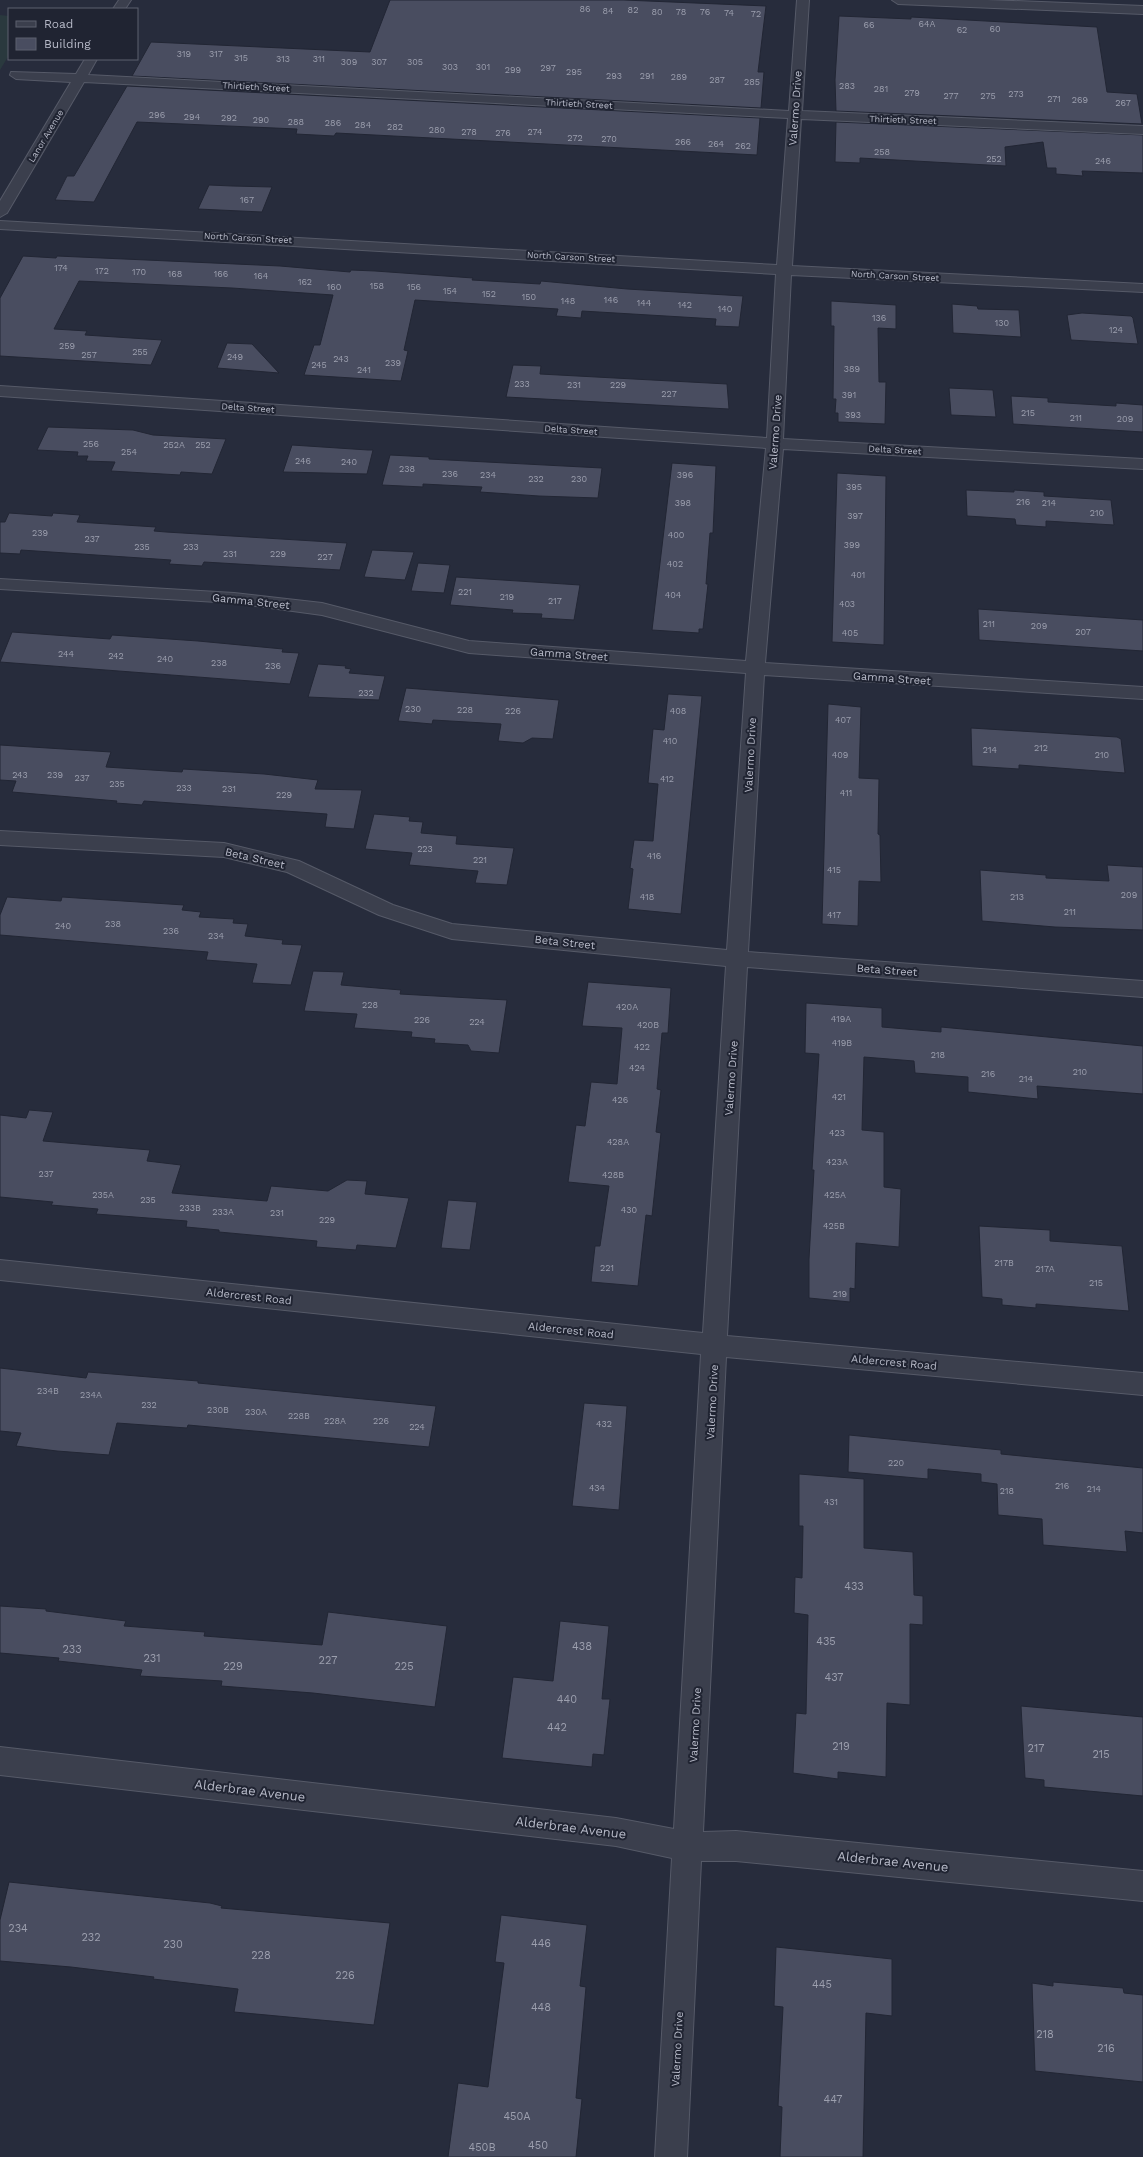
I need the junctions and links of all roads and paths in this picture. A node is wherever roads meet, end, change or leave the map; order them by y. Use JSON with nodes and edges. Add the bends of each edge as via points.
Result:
{"nodes":[{"id":1,"x":802,"y":0,"type":"edge"},
{"id":2,"x":898,"y":0,"type":"edge"},
{"id":3,"x":1143,"y":10,"type":"edge"},
{"id":4,"x":90,"y":60,"type":"edge"},
{"id":5,"x":16,"y":75,"type":"dead end"},
{"id":6,"x":81,"y":78,"type":"junction"},
{"id":7,"x":794,"y":115,"type":"junction"},
{"id":8,"x":1143,"y":130,"type":"edge"},
{"id":9,"x":0,"y":213,"type":"edge"},
{"id":10,"x":0,"y":225,"type":"edge"},
{"id":11,"x":784,"y":270,"type":"junction"},
{"id":12,"x":1143,"y":288,"type":"edge"},
{"id":13,"x":0,"y":391,"type":"edge"},
{"id":14,"x":775,"y":443,"type":"junction"},
{"id":15,"x":1143,"y":464,"type":"edge"},
{"id":16,"x":0,"y":584,"type":"edge"},
{"id":17,"x":755,"y":668,"type":"junction"},
{"id":18,"x":1143,"y":693,"type":"edge"},
{"id":19,"x":0,"y":838,"type":"edge"},
{"id":20,"x":738,"y":959,"type":"junction"},
{"id":21,"x":1143,"y":989,"type":"edge"},
{"id":22,"x":0,"y":1270,"type":"edge"},
{"id":23,"x":714,"y":1345,"type":"junction"},
{"id":24,"x":1143,"y":1384,"type":"edge"},
{"id":25,"x":0,"y":1761,"type":"edge"},
{"id":26,"x":689,"y":1847,"type":"junction"},
{"id":27,"x":1143,"y":1886,"type":"edge"},
{"id":28,"x":671,"y":2157,"type":"edge"}],
"edges":[{"from":1,"to":7,"type":"street","name":"Valermo Drive"},
{"from":2,"to":3,"type":"street"},
{"from":4,"to":6,"type":"street","name":"Lanor Avenue"},
{"from":5,"to":6,"type":"street","name":"Thirtieth Street"},
{"from":6,"to":7,"type":"street","name":"Thirtieth Street"},
{"from":6,"to":9,"type":"street","name":"Lanor Avenue"},
{"from":7,"to":8,"type":"street","name":"Thirtieth Street"},
{"from":7,"to":11,"type":"street","name":"Valermo Drive"},
{"from":10,"to":11,"type":"street","name":"North Carson Street"},
{"from":11,"to":12,"type":"street","name":"North Carson Street"},
{"from":11,"to":14,"type":"street","name":"Valermo Drive"},
{"from":13,"to":14,"type":"street","name":"Delta Street"},
{"from":14,"to":15,"type":"street","name":"Delta Street"},
{"from":14,"to":17,"type":"street","name":"Valermo Drive"},
{"from":16,"to":17,"type":"street","name":"Gamma Street","via":[[234,598],[322,609],[469,647]]},
{"from":17,"to":18,"type":"street","name":"Gamma Street"},
{"from":17,"to":20,"type":"street","name":"Valermo Drive"},
{"from":19,"to":20,"type":"street","name":"Beta Street","via":[[224,850],[292,866],[386,910],[452,931]]},
{"from":20,"to":21,"type":"street","name":"Beta Street"},
{"from":20,"to":23,"type":"street","name":"Valermo Drive"},
{"from":22,"to":23,"type":"street","name":"Aldercrest Road"},
{"from":23,"to":24,"type":"street","name":"Aldercrest Road"},
{"from":23,"to":26,"type":"street","name":"Valermo Drive"},
{"from":25,"to":26,"type":"street","name":"Alderbrae Avenue","via":[[616,1832]]},
{"from":26,"to":27,"type":"street","name":"Alderbrae Avenue","via":[[736,1846]]},
{"from":26,"to":28,"type":"street","name":"Valermo Drive"}]}
